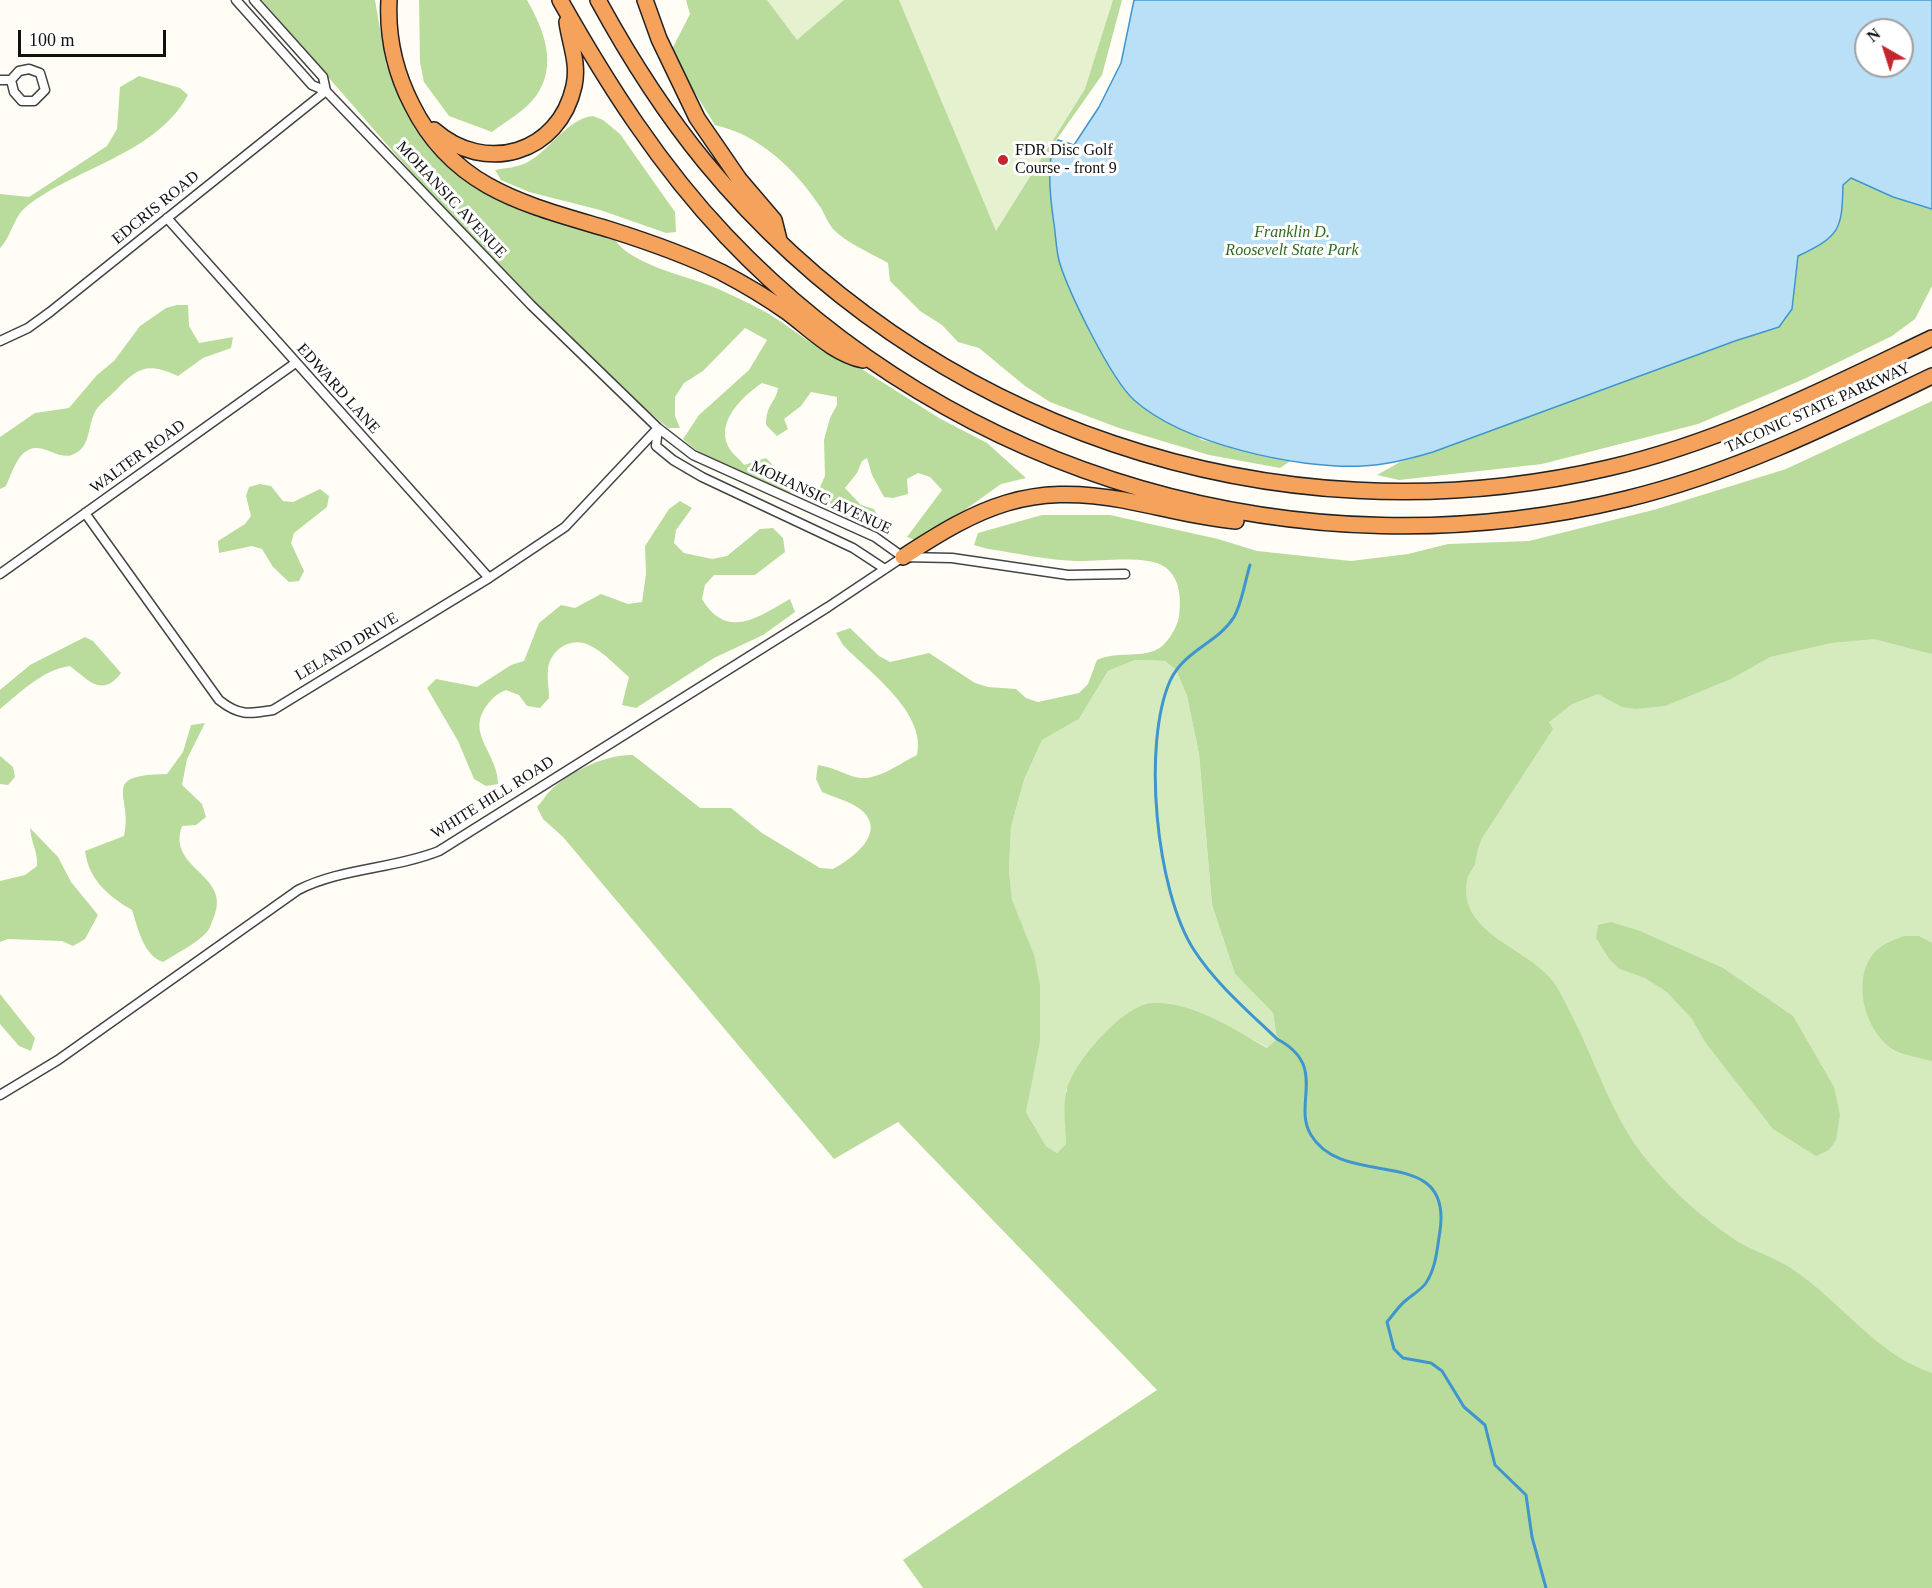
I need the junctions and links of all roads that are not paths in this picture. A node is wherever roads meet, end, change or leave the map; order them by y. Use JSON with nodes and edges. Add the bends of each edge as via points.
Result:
{"nodes":[{"id":1,"x":236,"y":0,"type":"edge"},
{"id":2,"x":254,"y":0,"type":"edge"},
{"id":3,"x":389,"y":0,"type":"edge"},
{"id":4,"x":598,"y":0,"type":"edge"},
{"id":5,"x":645,"y":0,"type":"edge"},
{"id":6,"x":563,"y":5,"type":"edge"},
{"id":7,"x":0,"y":80,"type":"edge"},
{"id":8,"x":11,"y":80,"type":"junction"},
{"id":9,"x":326,"y":91,"type":"junction"},
{"id":10,"x":413,"y":108,"type":"junction"},
{"id":11,"x":167,"y":218,"type":"junction"},
{"id":12,"x":779,"y":240,"type":"junction"},
{"id":13,"x":1932,"y":338,"type":"edge"},
{"id":14,"x":0,"y":341,"type":"edge"},
{"id":15,"x":877,"y":362,"type":"junction"},
{"id":16,"x":294,"y":364,"type":"junction"},
{"id":17,"x":1932,"y":376,"type":"edge"},
{"id":18,"x":658,"y":428,"type":"junction"},
{"id":19,"x":85,"y":513,"type":"junction"},
{"id":20,"x":1304,"y":522,"type":"junction"},
{"id":21,"x":903,"y":557,"type":"junction"},
{"id":22,"x":885,"y":569,"type":"junction"},
{"id":23,"x":0,"y":574,"type":"edge"},
{"id":24,"x":1125,"y":574,"type":"dead end"},
{"id":25,"x":489,"y":579,"type":"junction"},
{"id":26,"x":0,"y":1095,"type":"edge"}],
"edges":[{"from":1,"to":9,"type":"street","name":"MOHANSIC AVENUE","via":[[312,86]]},
{"from":2,"to":9,"type":"street","name":"MOHANSIC AVENUE","via":[[322,77]]},
{"from":3,"to":10,"type":"highway","via":[[391,44]]},
{"from":4,"to":12,"type":"highway","name":"TACONIC STATE PARKWAY","via":[[642,75],[683,134]]},
{"from":5,"to":12,"type":"highway","via":[[663,50],[697,118],[739,179],[774,220]]},
{"from":6,"to":10,"type":"highway","via":[[575,57],[574,86],[562,116],[536,142],[503,154],[471,152],[440,136]]},
{"from":6,"to":15,"type":"highway","name":"TACONIC STATE PARKWAY","via":[[635,124],[702,210],[779,288]]},
{"from":7,"to":8,"type":"street"},
{"from":8,"to":8,"type":"street","via":[[22,101],[34,101],[45,90],[40,73],[29,69],[19,71]]},
{"from":9,"to":11,"type":"street","name":"EDCRIS ROAD"},
{"from":9,"to":18,"type":"street","name":"MOHANSIC AVENUE","via":[[524,297]]},
{"from":10,"to":15,"type":"highway","via":[[428,134],[447,155],[494,191],[651,243],[709,267],[760,294],[841,352]]},
{"from":11,"to":14,"type":"street","name":"EDCRIS ROAD","via":[[28,328]]},
{"from":11,"to":16,"type":"street","name":"EDWARD LANE"},
{"from":12,"to":13,"type":"highway","name":"TACONIC STATE PARKWAY","via":[[832,288],[889,331],[1014,404],[1078,432],[1146,455],[1250,480],[1321,489],[1393,493],[1465,490],[1537,482],[1608,468],[1677,449],[1745,424]]},
{"from":15,"to":20,"type":"highway","name":"TACONIC STATE PARKWAY","via":[[964,416],[1092,474],[1197,504]]},
{"from":16,"to":19,"type":"street","name":"WALTER ROAD"},
{"from":16,"to":25,"type":"street","name":"EDWARD LANE"},
{"from":17,"to":20,"type":"highway","name":"TACONIC STATE PARKWAY","via":[[1763,454],[1628,498],[1484,523],[1376,527]]},
{"from":18,"to":21,"type":"street","name":"MOHANSIC AVENUE","via":[[708,463],[875,537]]},
{"from":18,"to":22,"type":"street","name":"MOHANSIC AVENUE","via":[[656,446],[687,469],[853,548]]},
{"from":18,"to":25,"type":"street","name":"LELAND DRIVE","via":[[565,527]]},
{"from":19,"to":23,"type":"street","name":"WALTER ROAD"},
{"from":19,"to":25,"type":"street","name":"LELAND DRIVE","via":[[200,676],[233,711],[273,710]]},
{"from":20,"to":21,"type":"highway","via":[[1231,521],[1103,497],[1053,494],[1016,499],[978,512]]},
{"from":21,"to":22,"type":"street","name":"WHITE HILL ROAD"},
{"from":21,"to":24,"type":"street","name":"MOHANSIC AVENUE","via":[[952,558],[1068,575]]},
{"from":22,"to":26,"type":"street","name":"WHITE HILL ROAD","via":[[439,851],[414,861],[314,882],[298,890],[57,1060]]}]}
